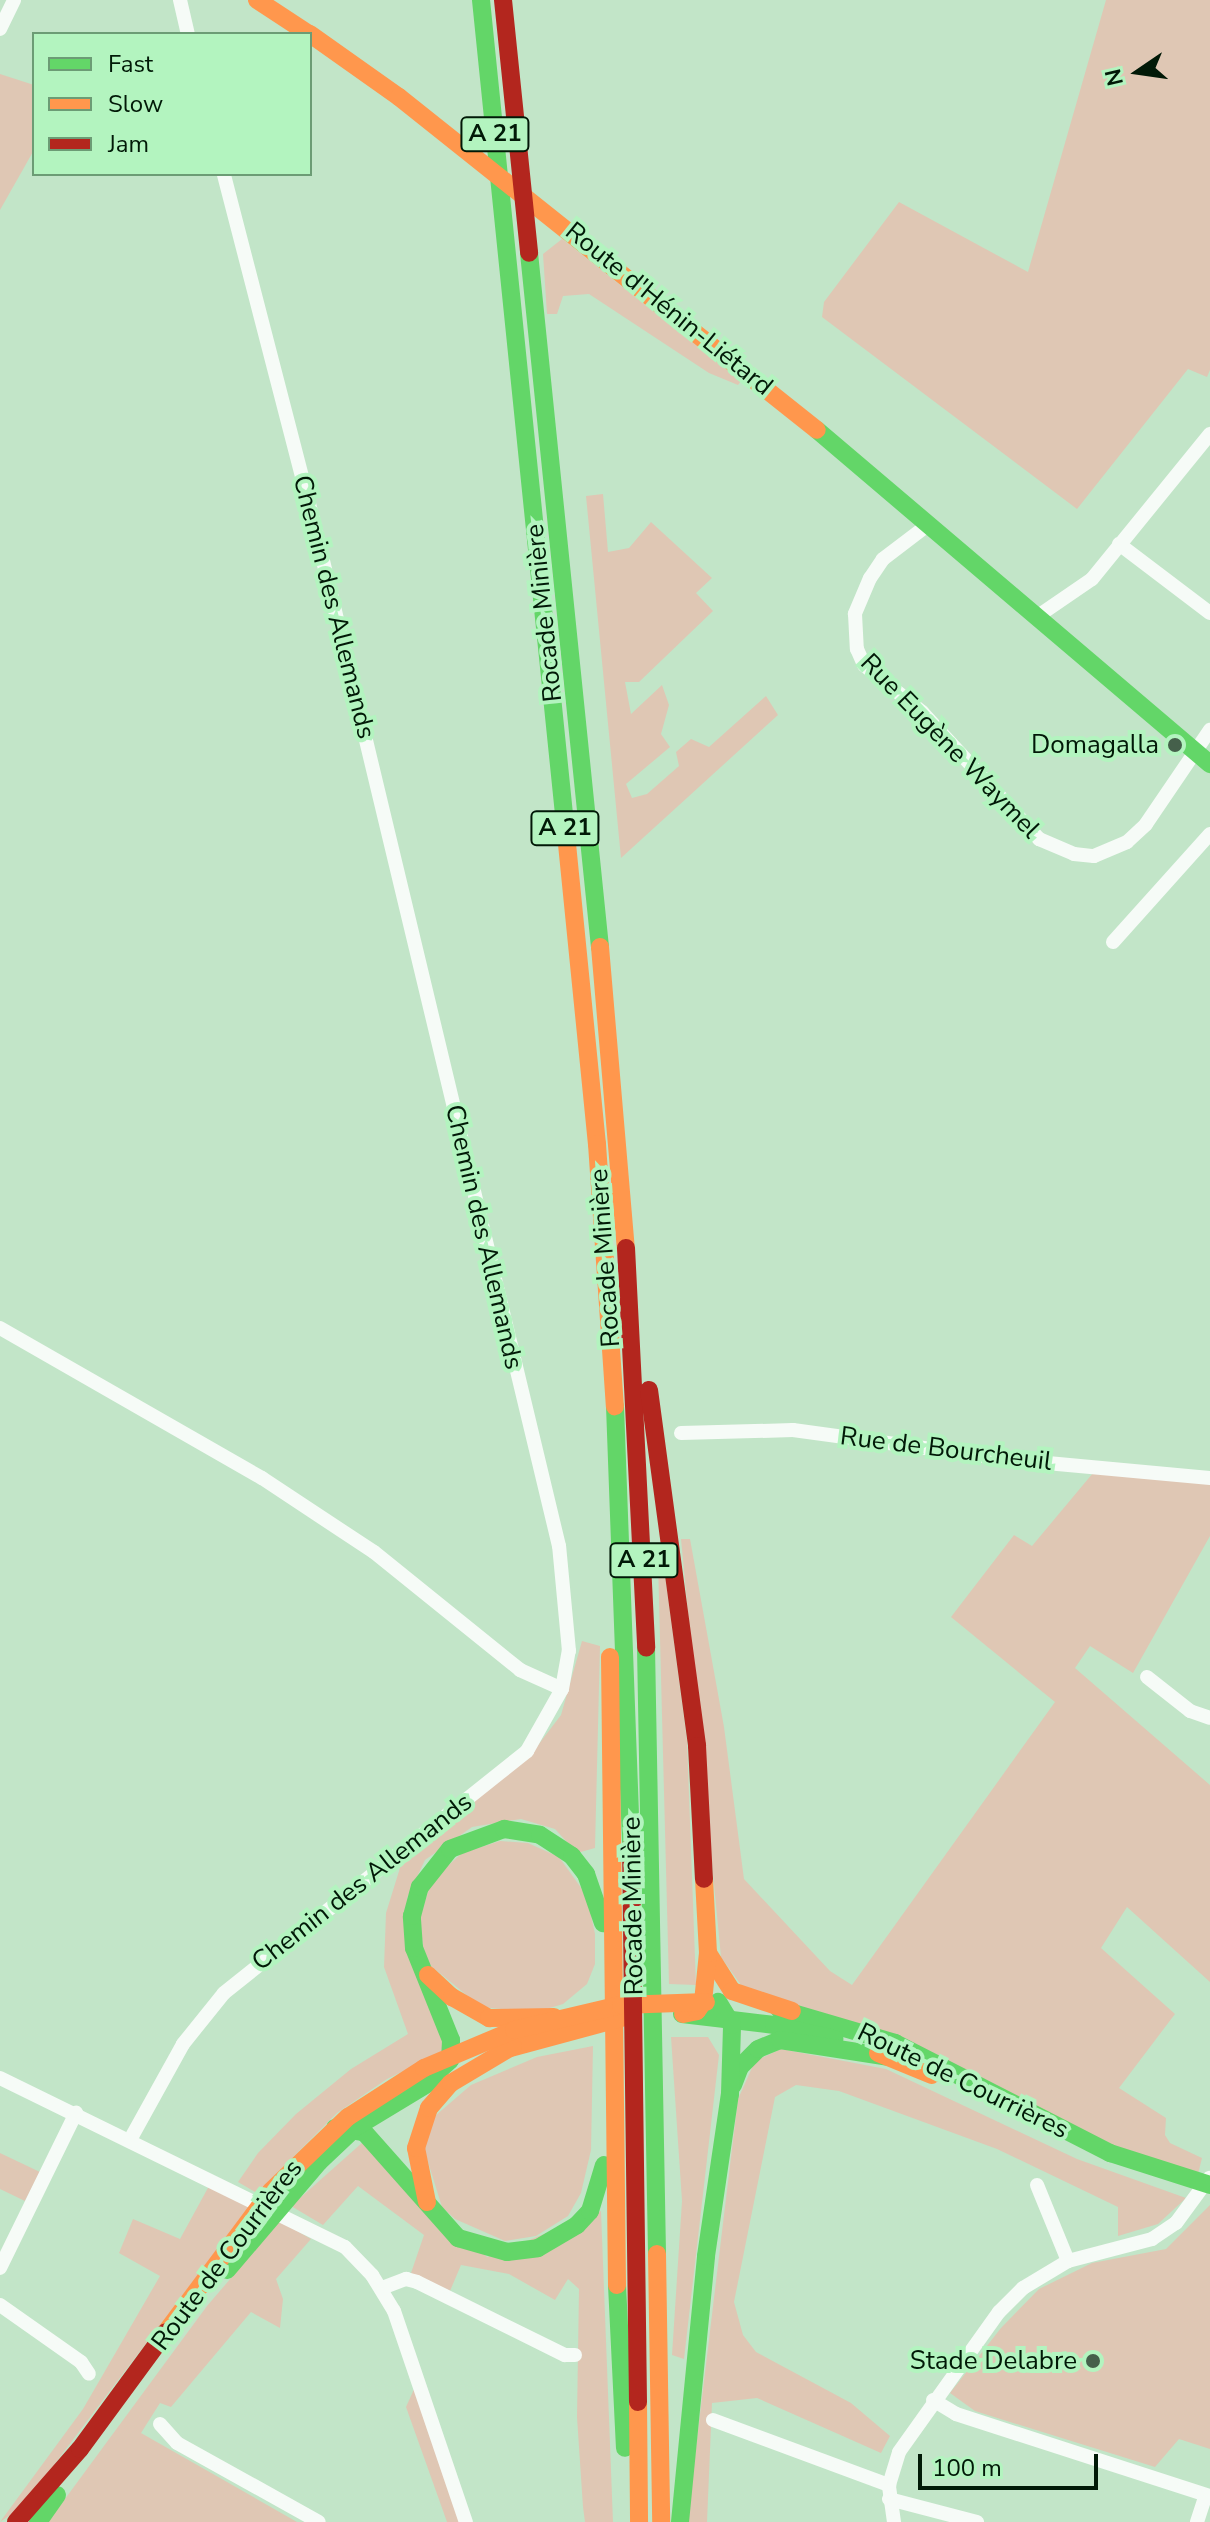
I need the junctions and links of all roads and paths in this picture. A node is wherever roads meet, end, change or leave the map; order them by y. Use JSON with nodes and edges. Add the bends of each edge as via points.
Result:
{"nodes":[{"id":1,"x":14,"y":0,"type":"edge"},
{"id":2,"x":180,"y":0,"type":"edge"},
{"id":3,"x":257,"y":0,"type":"edge"},
{"id":4,"x":481,"y":0,"type":"edge"},
{"id":5,"x":503,"y":0,"type":"edge"},
{"id":6,"x":0,"y":29,"type":"edge"},
{"id":7,"x":188,"y":32,"type":"edge"},
{"id":8,"x":307,"y":32,"type":"edge"},
{"id":9,"x":312,"y":35,"type":"edge"},
{"id":10,"x":225,"y":176,"type":"edge"},
{"id":11,"x":1210,"y":434,"type":"edge"},
{"id":12,"x":929,"y":524,"type":"junction"},
{"id":13,"x":1119,"y":544,"type":"junction"},
{"id":14,"x":1210,"y":613,"type":"edge"},
{"id":15,"x":1038,"y":616,"type":"junction"},
{"id":16,"x":1210,"y":730,"type":"edge"},
{"id":17,"x":1195,"y":751,"type":"junction"},
{"id":18,"x":1210,"y":764,"type":"edge"},
{"id":19,"x":1210,"y":834,"type":"edge"},
{"id":20,"x":1113,"y":942,"type":"dead end"},
{"id":21,"x":619,"y":1138,"type":"junction"},
{"id":22,"x":0,"y":1328,"type":"edge"},
{"id":23,"x":614,"y":1390,"type":"junction"},
{"id":24,"x":681,"y":1433,"type":"dead end"},
{"id":25,"x":1210,"y":1478,"type":"edge"},
{"id":26,"x":1147,"y":1677,"type":"dead end"},
{"id":27,"x":562,"y":1689,"type":"junction"},
{"id":28,"x":1210,"y":1718,"type":"edge"},
{"id":29,"x":708,"y":1953,"type":"junction"},
{"id":30,"x":420,"y":1966,"type":"junction"},
{"id":31,"x":612,"y":1975,"type":"junction"},
{"id":32,"x":711,"y":2002,"type":"junction"},
{"id":33,"x":683,"y":2008,"type":"junction"},
{"id":34,"x":792,"y":2011,"type":"junction"},
{"id":35,"x":554,"y":2017,"type":"junction"},
{"id":36,"x":579,"y":2020,"type":"junction"},
{"id":37,"x":730,"y":2020,"type":"junction"},
{"id":38,"x":513,"y":2046,"type":"junction"},
{"id":39,"x":452,"y":2054,"type":"junction"},
{"id":40,"x":890,"y":2057,"type":"junction"},
{"id":41,"x":0,"y":2078,"type":"edge"},
{"id":42,"x":427,"y":2081,"type":"junction"},
{"id":43,"x":730,"y":2094,"type":"junction"},
{"id":44,"x":76,"y":2113,"type":"junction"},
{"id":45,"x":613,"y":2120,"type":"junction"},
{"id":46,"x":356,"y":2127,"type":"junction"},
{"id":47,"x":335,"y":2128,"type":"junction"},
{"id":48,"x":131,"y":2138,"type":"junction"},
{"id":49,"x":1210,"y":2176,"type":"edge"},
{"id":50,"x":1037,"y":2185,"type":"dead end"},
{"id":51,"x":1182,"y":2185,"type":"junction"},
{"id":52,"x":1210,"y":2185,"type":"edge"},
{"id":53,"x":278,"y":2195,"type":"junction"},
{"id":54,"x":1210,"y":2198,"type":"edge"},
{"id":55,"x":430,"y":2212,"type":"junction"},
{"id":56,"x":252,"y":2227,"type":"junction"},
{"id":57,"x":1068,"y":2261,"type":"junction"},
{"id":58,"x":0,"y":2268,"type":"edge"},
{"id":59,"x":382,"y":2288,"type":"junction"},
{"id":60,"x":0,"y":2305,"type":"edge"},
{"id":61,"x":575,"y":2355,"type":"dead end"},
{"id":62,"x":89,"y":2374,"type":"dead end"},
{"id":63,"x":933,"y":2400,"type":"junction"},
{"id":64,"x":713,"y":2420,"type":"dead end"},
{"id":65,"x":160,"y":2424,"type":"dead end"},
{"id":66,"x":889,"y":2492,"type":"junction"},
{"id":67,"x":1208,"y":2495,"type":"edge"},
{"id":68,"x":16,"y":2522,"type":"edge"},
{"id":69,"x":38,"y":2522,"type":"edge"},
{"id":70,"x":319,"y":2522,"type":"edge"},
{"id":71,"x":466,"y":2522,"type":"edge"},
{"id":72,"x":628,"y":2522,"type":"edge"},
{"id":73,"x":639,"y":2522,"type":"edge"},
{"id":74,"x":661,"y":2522,"type":"edge"},
{"id":75,"x":680,"y":2522,"type":"edge"},
{"id":76,"x":894,"y":2522,"type":"edge"},
{"id":77,"x":977,"y":2522,"type":"edge"},
{"id":78,"x":1197,"y":2522,"type":"edge"}],
"edges":[{"from":1,"to":6,"type":"street"},
{"from":2,"to":7,"type":"street"},
{"from":3,"to":8,"type":"main road","name":"Route d'Hénin-Liétard"},
{"from":4,"to":23,"type":"main road","name":"Rocade Minière","number":"A 21","via":[[597,1144]]},
{"from":5,"to":21,"type":"main road","name":"Rocade Minière","number":"A 21"},
{"from":9,"to":12,"type":"main road","name":"Route d'Hénin-Liétard","via":[[573,231]]},
{"from":10,"to":27,"type":"street","name":"Chemin des Allemands","via":[[314,523],[559,1546],[570,1618]]},
{"from":11,"to":13,"type":"street"},
{"from":12,"to":15,"type":"main road","name":"Route d'Hénin-Liétard"},
{"from":12,"to":17,"type":"street","name":"Rue Eugène Waymel","via":[[883,559],[870,578],[855,614],[857,649],[864,665],[922,712],[1039,839],[1074,854],[1111,852],[1146,824]]},
{"from":13,"to":14,"type":"street"},
{"from":13,"to":15,"type":"street","via":[[1092,579]]},
{"from":15,"to":17,"type":"main road","name":"Route d'Hénin-Liétard"},
{"from":16,"to":17,"type":"street","name":"Rue Eugène Waymel"},
{"from":17,"to":18,"type":"main road","name":"Route d'Hénin-Liétard"},
{"from":19,"to":20,"type":"street"},
{"from":21,"to":29,"type":"main road","via":[[651,1414],[685,1638]]},
{"from":21,"to":74,"type":"main road","name":"Rocade Minière","number":"A 21","via":[[645,1566]]},
{"from":22,"to":27,"type":"street","via":[[262,1478],[374,1552],[520,1670]]},
{"from":23,"to":31,"type":"main road","via":[[608,1417]]},
{"from":23,"to":73,"type":"main road","name":"Rocade Minière","number":"A 21","via":[[632,1836]]},
{"from":24,"to":25,"type":"street","name":"Rue de Bourcheuil","via":[[793,1430],[1004,1459]]},
{"from":26,"to":28,"type":"street","via":[[1190,1711]]},
{"from":27,"to":48,"type":"street","name":"Chemin des Allemands","via":[[527,1751],[224,1993],[183,2044]]},
{"from":29,"to":32,"type":"main road"},
{"from":29,"to":34,"type":"main road","via":[[732,1991]]},
{"from":30,"to":31,"type":"main road","via":[[412,1934],[420,1887],[450,1849],[504,1829],[557,1843],[586,1874],[599,1905]]},
{"from":30,"to":35,"type":"main road","via":[[452,1997],[489,2018]]},
{"from":30,"to":39,"type":"main road","via":[[447,2027]]},
{"from":31,"to":45,"type":"main road"},
{"from":32,"to":33,"type":"main road","via":[[697,2011]]},
{"from":32,"to":34,"type":"main road","name":"Route de Courrières"},
{"from":32,"to":37,"type":"main road"},
{"from":33,"to":36,"type":"main road","name":"Route de Courrières"},
{"from":33,"to":37,"type":"main road","name":"Route de Courrières"},
{"from":34,"to":51,"type":"main road","name":"Route de Courrières","via":[[895,2043]]},
{"from":35,"to":36,"type":"main road","name":"Route de Courrières"},
{"from":35,"to":39,"type":"main road","name":"Route de Courrières"},
{"from":36,"to":38,"type":"main road","name":"Route de Courrières"},
{"from":37,"to":40,"type":"main road","name":"Route de Courrières","via":[[799,2029]]},
{"from":37,"to":43,"type":"main road"},
{"from":38,"to":42,"type":"main road","name":"Route de Courrières"},
{"from":38,"to":55,"type":"main road","via":[[451,2083],[429,2108],[416,2148]]},
{"from":39,"to":42,"type":"main road"},
{"from":39,"to":47,"type":"main road","name":"Route de Courrières"},
{"from":40,"to":43,"type":"main road","via":[[780,2040],[758,2049],[740,2067]]},
{"from":40,"to":51,"type":"main road","name":"Route de Courrières","via":[[1121,2170]]},
{"from":41,"to":44,"type":"street"},
{"from":42,"to":46,"type":"main road","name":"Route de Courrières"},
{"from":43,"to":75,"type":"main road","via":[[706,2256]]},
{"from":44,"to":48,"type":"street"},
{"from":44,"to":58,"type":"street"},
{"from":45,"to":55,"type":"main road","via":[[590,2211],[557,2240],[523,2251],[490,2249],[458,2238]]},
{"from":45,"to":72,"type":"main road"},
{"from":46,"to":47,"type":"main road"},
{"from":46,"to":53,"type":"main road","name":"Route de Courrières"},
{"from":46,"to":55,"type":"main road"},
{"from":47,"to":53,"type":"main road","name":"Route de Courrières"},
{"from":48,"to":59,"type":"street","via":[[331,2237]]},
{"from":49,"to":57,"type":"street","via":[[1183,2216],[1152,2239]]},
{"from":50,"to":57,"type":"street"},
{"from":51,"to":52,"type":"main road","name":"Route de Courrières"},
{"from":51,"to":54,"type":"main road","name":"Route de Courrières"},
{"from":53,"to":56,"type":"main road","name":"Route de Courrières"},
{"from":56,"to":68,"type":"main road","name":"Route de Courrières","via":[[80,2449]]},
{"from":56,"to":69,"type":"main road","name":"Route de Courrières"},
{"from":57,"to":63,"type":"street","via":[[1023,2288],[999,2312]]},
{"from":59,"to":61,"type":"street","via":[[406,2279],[417,2282],[565,2355]]},
{"from":59,"to":71,"type":"street","via":[[405,2337]]},
{"from":60,"to":62,"type":"street","via":[[81,2362]]},
{"from":63,"to":66,"type":"street","via":[[899,2452]]},
{"from":63,"to":67,"type":"street","via":[[956,2414]]},
{"from":64,"to":66,"type":"street"},
{"from":65,"to":70,"type":"street","via":[[177,2443]]},
{"from":66,"to":76,"type":"street"},
{"from":66,"to":77,"type":"street"},
{"from":67,"to":78,"type":"street"}]}
